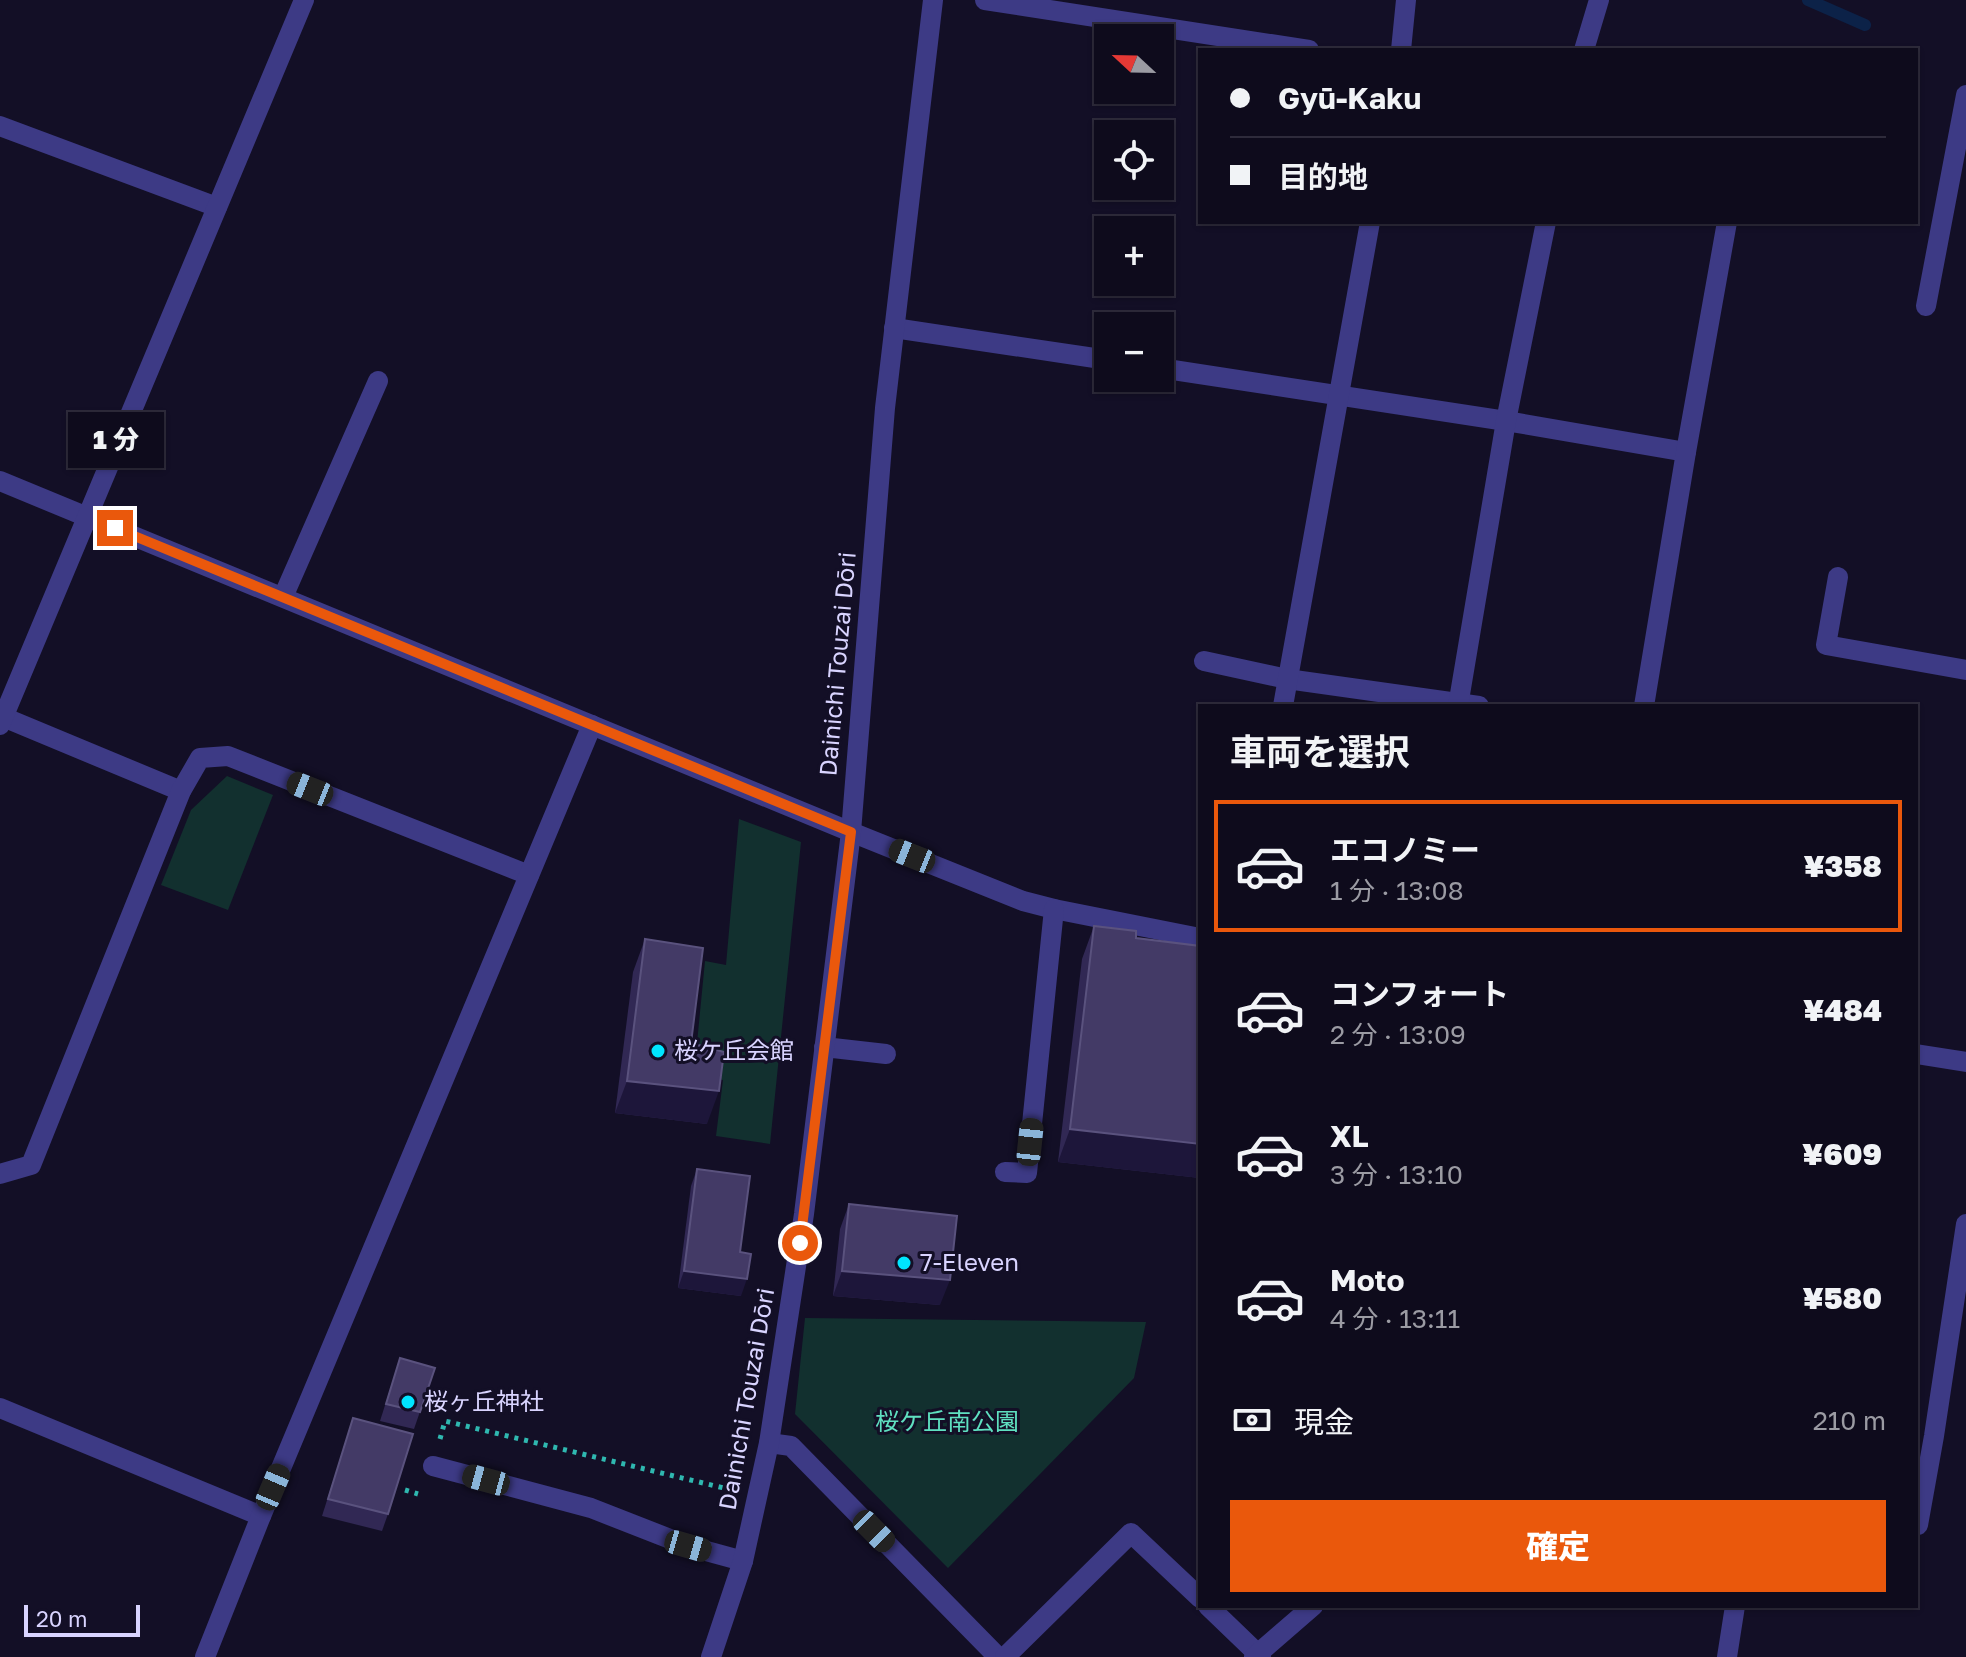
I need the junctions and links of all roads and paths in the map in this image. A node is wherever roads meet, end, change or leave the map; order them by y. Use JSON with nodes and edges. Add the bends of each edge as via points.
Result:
{"nodes":[{"id":1,"x":304,"y":0,"type":"edge"},
{"id":2,"x":933,"y":0,"type":"edge"},
{"id":3,"x":985,"y":0,"type":"edge"},
{"id":4,"x":1406,"y":0,"type":"edge"},
{"id":5,"x":1599,"y":0,"type":"edge"},
{"id":6,"x":1296,"y":48,"type":"edge"},
{"id":7,"x":1401,"y":48,"type":"edge"},
{"id":8,"x":1585,"y":48,"type":"edge"},
{"id":9,"x":1966,"y":95,"type":"edge"},
{"id":10,"x":1963,"y":123,"type":"edge"},
{"id":11,"x":0,"y":126,"type":"edge"},
{"id":12,"x":217,"y":207,"type":"junction"},
{"id":13,"x":1370,"y":224,"type":"edge"},
{"id":14,"x":1546,"y":224,"type":"edge"},
{"id":15,"x":1727,"y":224,"type":"edge"},
{"id":16,"x":1926,"y":306,"type":"dead end"},
{"id":17,"x":894,"y":328,"type":"junction"},
{"id":18,"x":1094,"y":358,"type":"edge"},
{"id":19,"x":1174,"y":370,"type":"edge"},
{"id":20,"x":378,"y":381,"type":"dead end"},
{"id":21,"x":1338,"y":395,"type":"junction"},
{"id":22,"x":1506,"y":421,"type":"junction"},
{"id":23,"x":1686,"y":452,"type":"junction"},
{"id":24,"x":0,"y":481,"type":"edge"},
{"id":25,"x":87,"y":517,"type":"junction"},
{"id":26,"x":1838,"y":577,"type":"dead end"},
{"id":27,"x":283,"y":597,"type":"junction"},
{"id":28,"x":1204,"y":661,"type":"dead end"},
{"id":29,"x":1966,"y":670,"type":"edge"},
{"id":30,"x":1287,"y":679,"type":"junction"},
{"id":31,"x":1283,"y":704,"type":"edge"},
{"id":32,"x":1458,"y":704,"type":"edge"},
{"id":33,"x":1465,"y":704,"type":"edge"},
{"id":34,"x":1644,"y":704,"type":"edge"},
{"id":35,"x":2,"y":721,"type":"edge"},
{"id":36,"x":592,"y":725,"type":"junction"},
{"id":37,"x":181,"y":791,"type":"junction"},
{"id":38,"x":851,"y":832,"type":"junction"},
{"id":39,"x":529,"y":875,"type":"junction"},
{"id":40,"x":1054,"y":909,"type":"junction"},
{"id":41,"x":1198,"y":938,"type":"edge"},
{"id":42,"x":824,"y":1047,"type":"junction"},
{"id":43,"x":886,"y":1054,"type":"dead end"},
{"id":44,"x":1918,"y":1054,"type":"edge"},
{"id":45,"x":1966,"y":1062,"type":"edge"},
{"id":46,"x":1005,"y":1172,"type":"dead end"},
{"id":47,"x":0,"y":1174,"type":"edge"},
{"id":48,"x":1966,"y":1224,"type":"edge"},
{"id":49,"x":0,"y":1408,"type":"edge"},
{"id":50,"x":1925,"y":1435,"type":"edge"},
{"id":51,"x":769,"y":1443,"type":"junction"},
{"id":52,"x":433,"y":1466,"type":"junction"},
{"id":53,"x":405,"y":1490,"type":"edge"},
{"id":54,"x":757,"y":1496,"type":"junction"},
{"id":55,"x":261,"y":1516,"type":"junction"},
{"id":56,"x":1918,"y":1525,"type":"edge"},
{"id":57,"x":743,"y":1561,"type":"junction"},
{"id":58,"x":1198,"y":1596,"type":"edge"},
{"id":59,"x":1210,"y":1608,"type":"edge"},
{"id":60,"x":1311,"y":1608,"type":"edge"},
{"id":61,"x":1735,"y":1608,"type":"edge"},
{"id":62,"x":1258,"y":1656,"type":"edge"},
{"id":63,"x":205,"y":1657,"type":"edge"},
{"id":64,"x":711,"y":1657,"type":"edge"},
{"id":65,"x":998,"y":1657,"type":"edge"},
{"id":66,"x":1005,"y":1657,"type":"edge"},
{"id":67,"x":1727,"y":1657,"type":"edge"}],
"edges":[{"from":1,"to":12,"type":"street"},
{"from":2,"to":17,"type":"street","name":"Dainichi Touzai Dōri"},
{"from":3,"to":6,"type":"street"},
{"from":4,"to":7,"type":"street"},
{"from":5,"to":8,"type":"street"},
{"from":9,"to":10,"type":"street"},
{"from":10,"to":16,"type":"street"},
{"from":11,"to":12,"type":"street"},
{"from":12,"to":25,"type":"street"},
{"from":13,"to":21,"type":"street"},
{"from":14,"to":22,"type":"street"},
{"from":15,"to":23,"type":"street"},
{"from":17,"to":18,"type":"street"},
{"from":17,"to":38,"type":"street","name":"Dainichi Touzai Dōri"},
{"from":19,"to":21,"type":"street"},
{"from":20,"to":27,"type":"street"},
{"from":21,"to":22,"type":"street"},
{"from":21,"to":30,"type":"street"},
{"from":22,"to":23,"type":"street"},
{"from":22,"to":33,"type":"street"},
{"from":23,"to":34,"type":"street"},
{"from":24,"to":25,"type":"street"},
{"from":25,"to":27,"type":"street"},
{"from":25,"to":35,"type":"street"},
{"from":26,"to":29,"type":"street","via":[[1826,645]]},
{"from":27,"to":36,"type":"street"},
{"from":28,"to":30,"type":"street"},
{"from":30,"to":31,"type":"street"},
{"from":30,"to":32,"type":"street"},
{"from":35,"to":37,"type":"street"},
{"from":36,"to":38,"type":"street"},
{"from":36,"to":39,"type":"street"},
{"from":37,"to":39,"type":"street","via":[[200,758],[228,756]]},
{"from":37,"to":47,"type":"street","via":[[31,1165]]},
{"from":38,"to":40,"type":"street"},
{"from":38,"to":42,"type":"street","name":"Dainichi Touzai Dōri"},
{"from":39,"to":55,"type":"street"},
{"from":40,"to":41,"type":"street"},
{"from":40,"to":46,"type":"street","via":[[1027,1173]]},
{"from":42,"to":43,"type":"street"},
{"from":42,"to":51,"type":"street","name":"Dainichi Touzai Dōri"},
{"from":44,"to":45,"type":"street"},
{"from":48,"to":50,"type":"street"},
{"from":49,"to":55,"type":"street"},
{"from":50,"to":56,"type":"street"},
{"from":51,"to":54,"type":"street","name":"Dainichi Touzai Dōri"},
{"from":51,"to":65,"type":"street","via":[[791,1446]]},
{"from":52,"to":53,"type":"path","via":[[424,1496]]},
{"from":52,"to":54,"type":"path","via":[[445,1421]]},
{"from":52,"to":57,"type":"street","via":[[591,1508]]},
{"from":54,"to":57,"type":"street","name":"Dainichi Touzai Dōri"},
{"from":55,"to":63,"type":"street"},
{"from":57,"to":64,"type":"street","name":"Dainichi Touzai Dōri"},
{"from":58,"to":66,"type":"street","via":[[1131,1533]]},
{"from":59,"to":62,"type":"street"},
{"from":60,"to":62,"type":"street"},
{"from":61,"to":67,"type":"street"}]}
